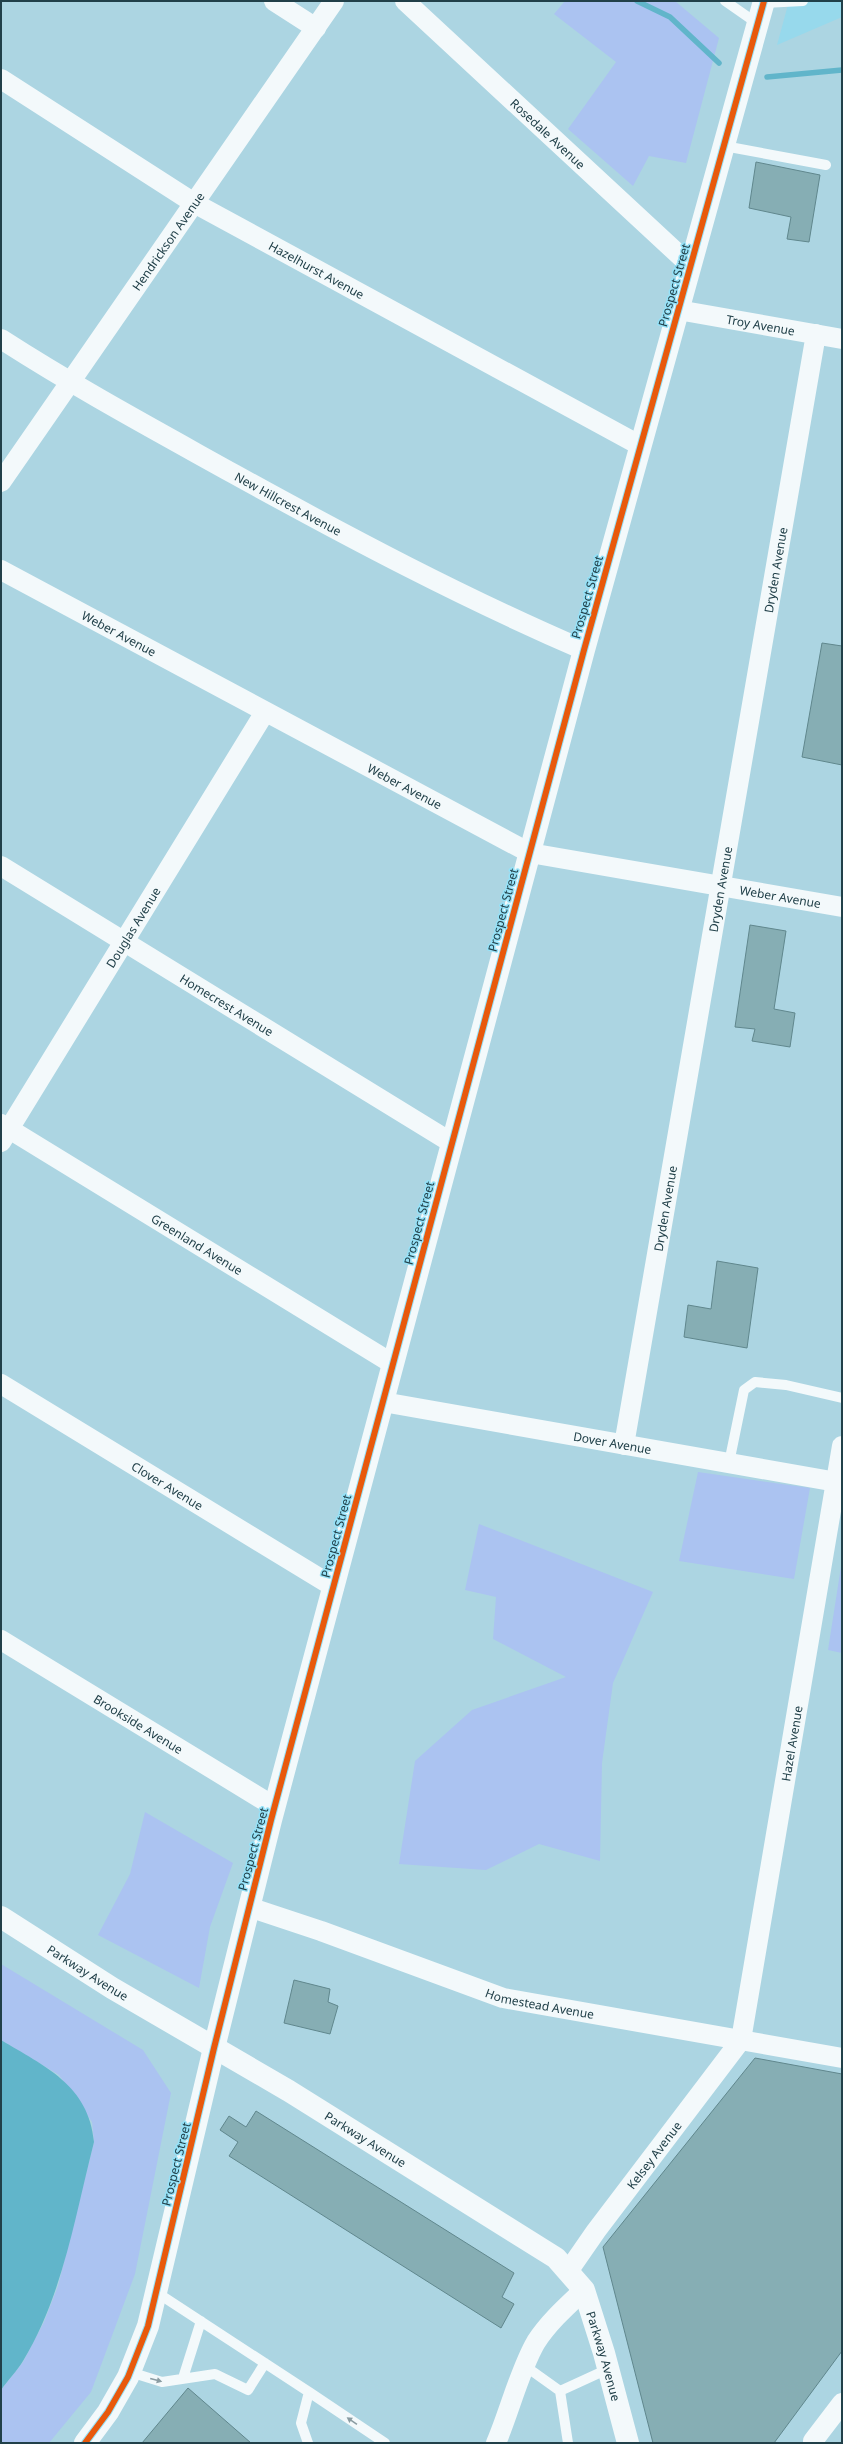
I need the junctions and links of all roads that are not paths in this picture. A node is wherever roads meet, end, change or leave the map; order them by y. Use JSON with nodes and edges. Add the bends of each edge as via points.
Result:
{"nodes":[{"id":1,"x":274,"y":1,"type":"edge"},
{"id":2,"x":334,"y":1,"type":"edge"},
{"id":3,"x":405,"y":1,"type":"edge"},
{"id":4,"x":725,"y":1,"type":"edge"},
{"id":5,"x":803,"y":1,"type":"edge"},
{"id":6,"x":764,"y":2,"type":"edge"},
{"id":7,"x":758,"y":24,"type":"junction"},
{"id":8,"x":316,"y":28,"type":"junction"},
{"id":9,"x":1,"y":79,"type":"edge"},
{"id":10,"x":724,"y":146,"type":"junction"},
{"id":11,"x":826,"y":165,"type":"dead end"},
{"id":12,"x":194,"y":203,"type":"junction"},
{"id":13,"x":691,"y":266,"type":"junction"},
{"id":14,"x":678,"y":310,"type":"junction"},
{"id":15,"x":816,"y":334,"type":"junction"},
{"id":16,"x":1,"y":339,"type":"edge"},
{"id":17,"x":842,"y":339,"type":"edge"},
{"id":18,"x":69,"y":383,"type":"junction"},
{"id":19,"x":641,"y":446,"type":"junction"},
{"id":20,"x":1,"y":482,"type":"edge"},
{"id":21,"x":1,"y":570,"type":"edge"},
{"id":22,"x":584,"y":650,"type":"junction"},
{"id":23,"x":265,"y":712,"type":"junction"},
{"id":24,"x":530,"y":853,"type":"junction"},
{"id":25,"x":1,"y":866,"type":"edge"},
{"id":26,"x":720,"y":886,"type":"junction"},
{"id":27,"x":842,"y":907,"type":"edge"},
{"id":28,"x":124,"y":942,"type":"junction"},
{"id":29,"x":4,"y":1131,"type":"edge"},
{"id":30,"x":452,"y":1143,"type":"junction"},
{"id":31,"x":393,"y":1364,"type":"junction"},
{"id":32,"x":1,"y":1384,"type":"edge"},
{"id":33,"x":842,"y":1398,"type":"edge"},
{"id":34,"x":383,"y":1402,"type":"junction"},
{"id":35,"x":624,"y":1445,"type":"junction"},
{"id":36,"x":842,"y":1446,"type":"edge"},
{"id":37,"x":729,"y":1464,"type":"junction"},
{"id":38,"x":839,"y":1483,"type":"edge"},
{"id":39,"x":334,"y":1587,"type":"junction"},
{"id":40,"x":1,"y":1640,"type":"edge"},
{"id":41,"x":275,"y":1807,"type":"junction"},
{"id":42,"x":250,"y":1907,"type":"junction"},
{"id":43,"x":1,"y":1917,"type":"edge"},
{"id":44,"x":741,"y":2040,"type":"junction"},
{"id":45,"x":214,"y":2048,"type":"junction"},
{"id":46,"x":842,"y":2058,"type":"edge"},
{"id":47,"x":569,"y":2270,"type":"junction"},
{"id":48,"x":584,"y":2290,"type":"junction"},
{"id":49,"x":156,"y":2292,"type":"junction"},
{"id":50,"x":201,"y":2321,"type":"junction"},
{"id":51,"x":265,"y":2363,"type":"junction"},
{"id":52,"x":525,"y":2366,"type":"junction"},
{"id":53,"x":608,"y":2369,"type":"junction"},
{"id":54,"x":130,"y":2372,"type":"junction"},
{"id":55,"x":183,"y":2378,"type":"junction"},
{"id":56,"x":560,"y":2391,"type":"junction"},
{"id":57,"x":309,"y":2392,"type":"junction"},
{"id":58,"x":842,"y":2403,"type":"edge"},
{"id":59,"x":813,"y":2441,"type":"dead end"},
{"id":60,"x":85,"y":2443,"type":"edge"},
{"id":61,"x":308,"y":2443,"type":"edge"},
{"id":62,"x":385,"y":2443,"type":"edge"},
{"id":63,"x":496,"y":2443,"type":"edge"},
{"id":64,"x":568,"y":2443,"type":"edge"},
{"id":65,"x":628,"y":2443,"type":"edge"}],
"edges":[{"from":1,"to":8,"type":"street"},
{"from":2,"to":8,"type":"street","name":"Hendrickson Avenue"},
{"from":3,"to":13,"type":"street","name":"Rosedale Avenue"},
{"from":4,"to":7,"type":"lane"},
{"from":5,"to":6,"type":"lane"},
{"from":6,"to":7,"type":"street","name":"Prospect Street"},
{"from":7,"to":10,"type":"street","name":"Prospect Street"},
{"from":8,"to":12,"type":"street","name":"Hendrickson Avenue"},
{"from":9,"to":12,"type":"street","name":"Hazelhurst Avenue"},
{"from":10,"to":11,"type":"lane"},
{"from":10,"to":13,"type":"street","name":"Prospect Street"},
{"from":12,"to":18,"type":"street","name":"Hendrickson Avenue"},
{"from":12,"to":19,"type":"street","name":"Hazelhurst Avenue"},
{"from":13,"to":14,"type":"street","name":"Prospect Street"},
{"from":14,"to":15,"type":"street","name":"Troy Avenue"},
{"from":14,"to":19,"type":"street","name":"Prospect Street"},
{"from":15,"to":17,"type":"street","name":"Troy Avenue"},
{"from":15,"to":26,"type":"street","name":"Dryden Avenue"},
{"from":16,"to":18,"type":"street","name":"New Hillcrest Avenue"},
{"from":18,"to":20,"type":"street","name":"Hendrickson Avenue"},
{"from":18,"to":22,"type":"street","name":"New Hillcrest Avenue","via":[[351,539],[445,587]]},
{"from":19,"to":22,"type":"street","name":"Prospect Street"},
{"from":21,"to":23,"type":"street","name":"Weber Avenue"},
{"from":22,"to":24,"type":"street","name":"Prospect Street"},
{"from":23,"to":24,"type":"street","name":"Weber Avenue"},
{"from":23,"to":28,"type":"street","name":"Douglas Avenue"},
{"from":24,"to":26,"type":"street","name":"Weber Avenue"},
{"from":24,"to":30,"type":"street","name":"Prospect Street"},
{"from":25,"to":28,"type":"street","name":"Homecrest Avenue"},
{"from":26,"to":27,"type":"street","name":"Weber Avenue"},
{"from":26,"to":35,"type":"street","name":"Dryden Avenue"},
{"from":28,"to":29,"type":"street","name":"Douglas Avenue"},
{"from":28,"to":30,"type":"street","name":"Homecrest Avenue"},
{"from":29,"to":31,"type":"street","name":"Greenland Avenue"},
{"from":30,"to":31,"type":"street","name":"Prospect Street"},
{"from":31,"to":34,"type":"street","name":"Prospect Street"},
{"from":32,"to":39,"type":"street","name":"Clover Avenue"},
{"from":33,"to":37,"type":"lane","via":[[786,1385],[755,1382],[744,1390]]},
{"from":34,"to":35,"type":"street","name":"Dover Avenue"},
{"from":34,"to":39,"type":"street","name":"Prospect Street"},
{"from":35,"to":37,"type":"street","name":"Dover Avenue"},
{"from":36,"to":38,"type":"street","name":"Hazel Avenue"},
{"from":37,"to":38,"type":"street","name":"Dover Avenue"},
{"from":38,"to":44,"type":"street","name":"Hazel Avenue"},
{"from":39,"to":41,"type":"street","name":"Prospect Street"},
{"from":40,"to":41,"type":"street","name":"Brookside Avenue"},
{"from":41,"to":42,"type":"street","name":"Prospect Street"},
{"from":42,"to":44,"type":"street","name":"Homestead Avenue","via":[[503,1998]]},
{"from":42,"to":45,"type":"street","name":"Prospect Street"},
{"from":43,"to":45,"type":"street","name":"Parkway Avenue","via":[[112,1988]]},
{"from":44,"to":46,"type":"street","name":"Homestead Avenue"},
{"from":44,"to":47,"type":"street","name":"Kelsey Avenue"},
{"from":45,"to":47,"type":"street","name":"Parkway Avenue","via":[[295,2095],[556,2258]]},
{"from":45,"to":49,"type":"street","name":"Prospect Street"},
{"from":47,"to":48,"type":"street","name":"Parkway Avenue"},
{"from":48,"to":52,"type":"street","via":[[558,2315],[537,2342]]},
{"from":48,"to":53,"type":"street","name":"Parkway Avenue"},
{"from":49,"to":50,"type":"lane"},
{"from":49,"to":54,"type":"street","name":"Prospect Street","via":[[148,2326]]},
{"from":50,"to":51,"type":"lane"},
{"from":50,"to":55,"type":"lane"},
{"from":51,"to":55,"type":"lane","via":[[248,2390],[216,2374]]},
{"from":51,"to":57,"type":"lane"},
{"from":52,"to":56,"type":"lane"},
{"from":52,"to":63,"type":"street"},
{"from":53,"to":56,"type":"lane"},
{"from":53,"to":65,"type":"street","name":"Parkway Avenue"},
{"from":54,"to":55,"type":"lane","one_way":true,"via":[[162,2382]]},
{"from":54,"to":60,"type":"street","name":"Prospect Street","via":[[108,2412]]},
{"from":56,"to":64,"type":"lane"},
{"from":57,"to":61,"type":"lane","via":[[301,2423]]},
{"from":62,"to":57,"type":"lane","one_way":true},
{"from":58,"to":59,"type":"street"}]}
